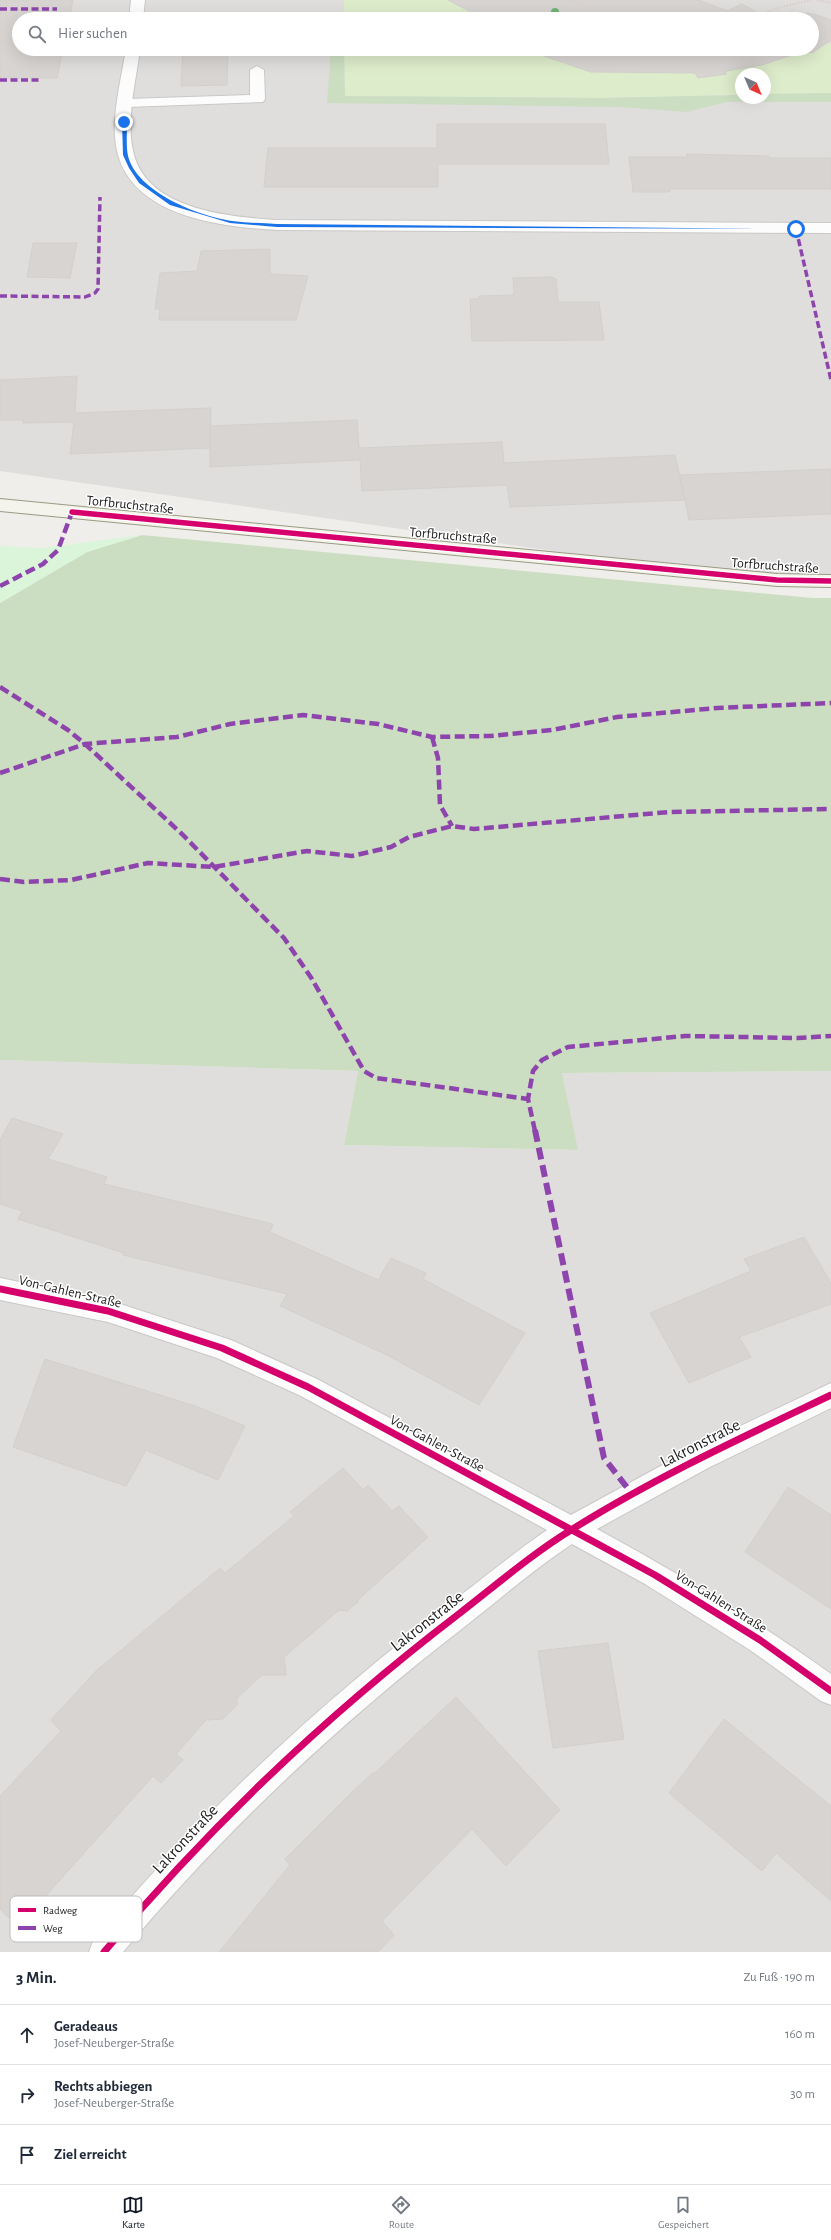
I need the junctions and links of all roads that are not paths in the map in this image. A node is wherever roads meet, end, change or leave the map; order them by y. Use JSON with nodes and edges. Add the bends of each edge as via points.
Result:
{"nodes":[{"id":1,"x":138,"y":0,"type":"edge"},
{"id":2,"x":137,"y":12,"type":"edge"},
{"id":3,"x":132,"y":56,"type":"edge"},
{"id":4,"x":257,"y":70,"type":"dead end"},
{"id":5,"x":127,"y":103,"type":"junction"},
{"id":6,"x":831,"y":228,"type":"edge"},
{"id":7,"x":0,"y":505,"type":"edge"},
{"id":8,"x":831,"y":581,"type":"edge"},
{"id":9,"x":0,"y":1289,"type":"edge"},
{"id":10,"x":831,"y":1395,"type":"edge"},
{"id":11,"x":570,"y":1531,"type":"junction"},
{"id":12,"x":831,"y":1691,"type":"edge"},
{"id":13,"x":142,"y":1906,"type":"edge"},
{"id":14,"x":112,"y":1942,"type":"edge"},
{"id":15,"x":104,"y":1952,"type":"edge"}],
"edges":[{"from":1,"to":2,"type":"street"},
{"from":3,"to":5,"type":"street"},
{"from":4,"to":5,"type":"street","via":[[258,99]]},
{"from":5,"to":6,"type":"street","via":[[124,122],[126,155],[141,182],[172,204],[230,222],[277,226]]},
{"from":7,"to":8,"type":"main road","name":"Torfbruchstraße","via":[[776,580]]},
{"from":9,"to":11,"type":"street","name":"Von-Gahlen-Straße","via":[[108,1312],[222,1348],[308,1387]]},
{"from":10,"to":11,"type":"street","name":"Lakronstraße","via":[[660,1479]]},
{"from":11,"to":12,"type":"street","name":"Von-Gahlen-Straße","via":[[661,1579],[760,1640]]},
{"from":11,"to":13,"type":"street","name":"Lakronstraße","via":[[428,1637],[343,1706],[248,1793]]},
{"from":14,"to":15,"type":"street","name":"Lakronstraße"}]}
